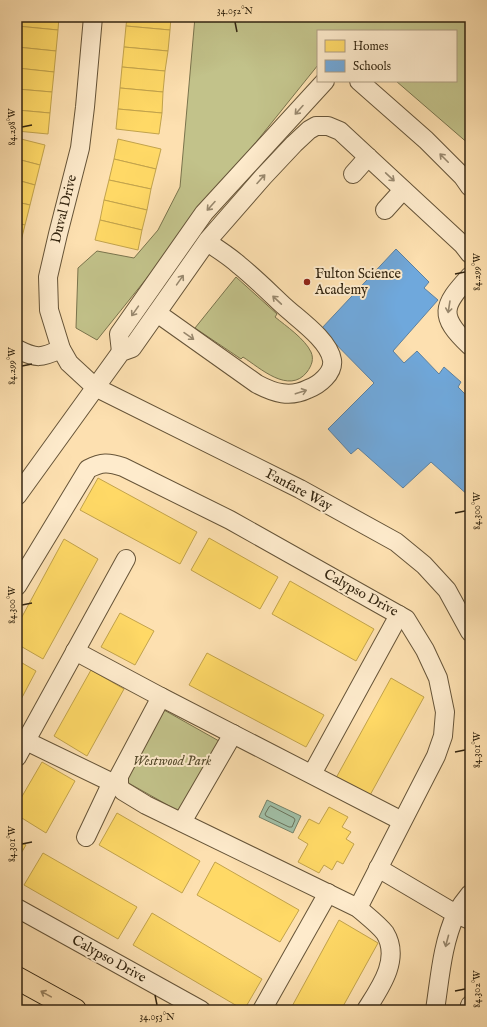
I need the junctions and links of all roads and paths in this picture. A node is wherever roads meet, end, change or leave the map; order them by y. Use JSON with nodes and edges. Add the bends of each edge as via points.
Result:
{"nodes":[{"id":1,"x":93,"y":17,"type":"edge"},
{"id":2,"x":324,"y":82,"type":"edge"},
{"id":3,"x":360,"y":82,"type":"edge"},
{"id":4,"x":368,"y":157,"type":"junction"},
{"id":5,"x":353,"y":174,"type":"dead end"},
{"id":6,"x":470,"y":187,"type":"edge"},
{"id":7,"x":403,"y":190,"type":"junction"},
{"id":8,"x":385,"y":210,"type":"dead end"},
{"id":9,"x":207,"y":242,"type":"junction"},
{"id":10,"x":470,"y":254,"type":"edge"},
{"id":11,"x":470,"y":276,"type":"edge"},
{"id":12,"x":157,"y":313,"type":"junction"},
{"id":13,"x":470,"y":346,"type":"edge"},
{"id":14,"x":61,"y":349,"type":"junction"},
{"id":15,"x":17,"y":350,"type":"edge"},
{"id":16,"x":121,"y":352,"type":"junction"},
{"id":17,"x":95,"y":387,"type":"junction"},
{"id":18,"x":17,"y":496,"type":"edge"},
{"id":19,"x":126,"y":559,"type":"dead end"},
{"id":20,"x":17,"y":586,"type":"edge"},
{"id":21,"x":399,"y":615,"type":"junction"},
{"id":22,"x":470,"y":632,"type":"edge"},
{"id":23,"x":75,"y":651,"type":"junction"},
{"id":24,"x":161,"y":697,"type":"junction"},
{"id":25,"x":233,"y":734,"type":"junction"},
{"id":26,"x":26,"y":741,"type":"junction"},
{"id":27,"x":17,"y":757,"type":"edge"},
{"id":28,"x":312,"y":774,"type":"junction"},
{"id":29,"x":115,"y":784,"type":"junction"},
{"id":30,"x":402,"y":821,"type":"junction"},
{"id":31,"x":182,"y":822,"type":"junction"},
{"id":32,"x":86,"y":837,"type":"dead end"},
{"id":33,"x":378,"y":868,"type":"junction"},
{"id":34,"x":328,"y":893,"type":"junction"},
{"id":35,"x":470,"y":894,"type":"edge"},
{"id":36,"x":17,"y":908,"type":"edge"},
{"id":37,"x":358,"y":908,"type":"junction"},
{"id":38,"x":463,"y":917,"type":"edge"},
{"id":39,"x":17,"y":978,"type":"edge"},
{"id":40,"x":470,"y":1005,"type":"edge"},
{"id":41,"x":75,"y":1010,"type":"edge"},
{"id":42,"x":201,"y":1010,"type":"edge"},
{"id":43,"x":262,"y":1010,"type":"edge"},
{"id":44,"x":366,"y":1010,"type":"edge"},
{"id":45,"x":435,"y":1010,"type":"edge"},
{"id":46,"x":469,"y":1010,"type":"edge"}],
"edges":[{"from":1,"to":14,"type":"street","name":"Duval Drive","via":[[80,148],[48,277],[49,310]]},
{"from":2,"to":16,"type":"street","one_way":true,"via":[[204,213],[119,334]]},
{"from":6,"to":3,"type":"street","one_way":true,"via":[[426,140]]},
{"from":4,"to":5,"type":"street"},
{"from":4,"to":7,"type":"street","one_way":true},
{"from":9,"to":4,"type":"street","one_way":true,"via":[[294,144],[316,126],[328,126],[340,131]]},
{"from":7,"to":8,"type":"street"},
{"from":7,"to":10,"type":"street"},
{"from":12,"to":9,"type":"street","one_way":true},
{"from":12,"to":9,"type":"street","one_way":true,"via":[[268,390],[287,394],[297,393],[314,386],[326,376],[332,363],[327,348],[307,326],[239,265]]},
{"from":11,"to":13,"type":"street","one_way":true,"via":[[455,292],[448,307],[452,326]]},
{"from":12,"to":16,"type":"street","via":[[132,348]]},
{"from":14,"to":15,"type":"street","via":[[44,357],[30,356]]},
{"from":14,"to":17,"type":"street","name":"Duval Drive","via":[[69,363]]},
{"from":16,"to":17,"type":"street"},
{"from":17,"to":18,"type":"street"},
{"from":17,"to":22,"type":"street","name":"Fanfare Way","via":[[300,489],[396,542],[424,565],[447,590]]},
{"from":19,"to":23,"type":"street"},
{"from":20,"to":21,"type":"street","name":"Calypso Drive","via":[[88,469],[99,463],[123,467],[230,520]]},
{"from":21,"to":28,"type":"street"},
{"from":21,"to":30,"type":"street","name":"Calypso Drive","via":[[406,619],[438,678],[445,712],[443,736],[436,756]]},
{"from":23,"to":24,"type":"street"},
{"from":23,"to":26,"type":"street"},
{"from":24,"to":25,"type":"street"},
{"from":24,"to":29,"type":"street"},
{"from":25,"to":28,"type":"street"},
{"from":25,"to":31,"type":"street"},
{"from":26,"to":27,"type":"street"},
{"from":26,"to":29,"type":"street"},
{"from":28,"to":30,"type":"street"},
{"from":29,"to":31,"type":"street","via":[[146,805]]},
{"from":29,"to":32,"type":"street"},
{"from":30,"to":33,"type":"street","name":"Calypso Drive"},
{"from":31,"to":34,"type":"street"},
{"from":33,"to":37,"type":"street","name":"Calypso Drive"},
{"from":33,"to":38,"type":"street"},
{"from":34,"to":37,"type":"street"},
{"from":34,"to":43,"type":"street"},
{"from":35,"to":38,"type":"street"},
{"from":36,"to":42,"type":"street","name":"Calypso Drive"},
{"from":37,"to":44,"type":"street","via":[[384,933],[391,948],[388,971]]},
{"from":38,"to":45,"type":"street","one_way":true,"via":[[448,934]]},
{"from":41,"to":39,"type":"main road","one_way":true},
{"from":40,"to":46,"type":"street"}]}
